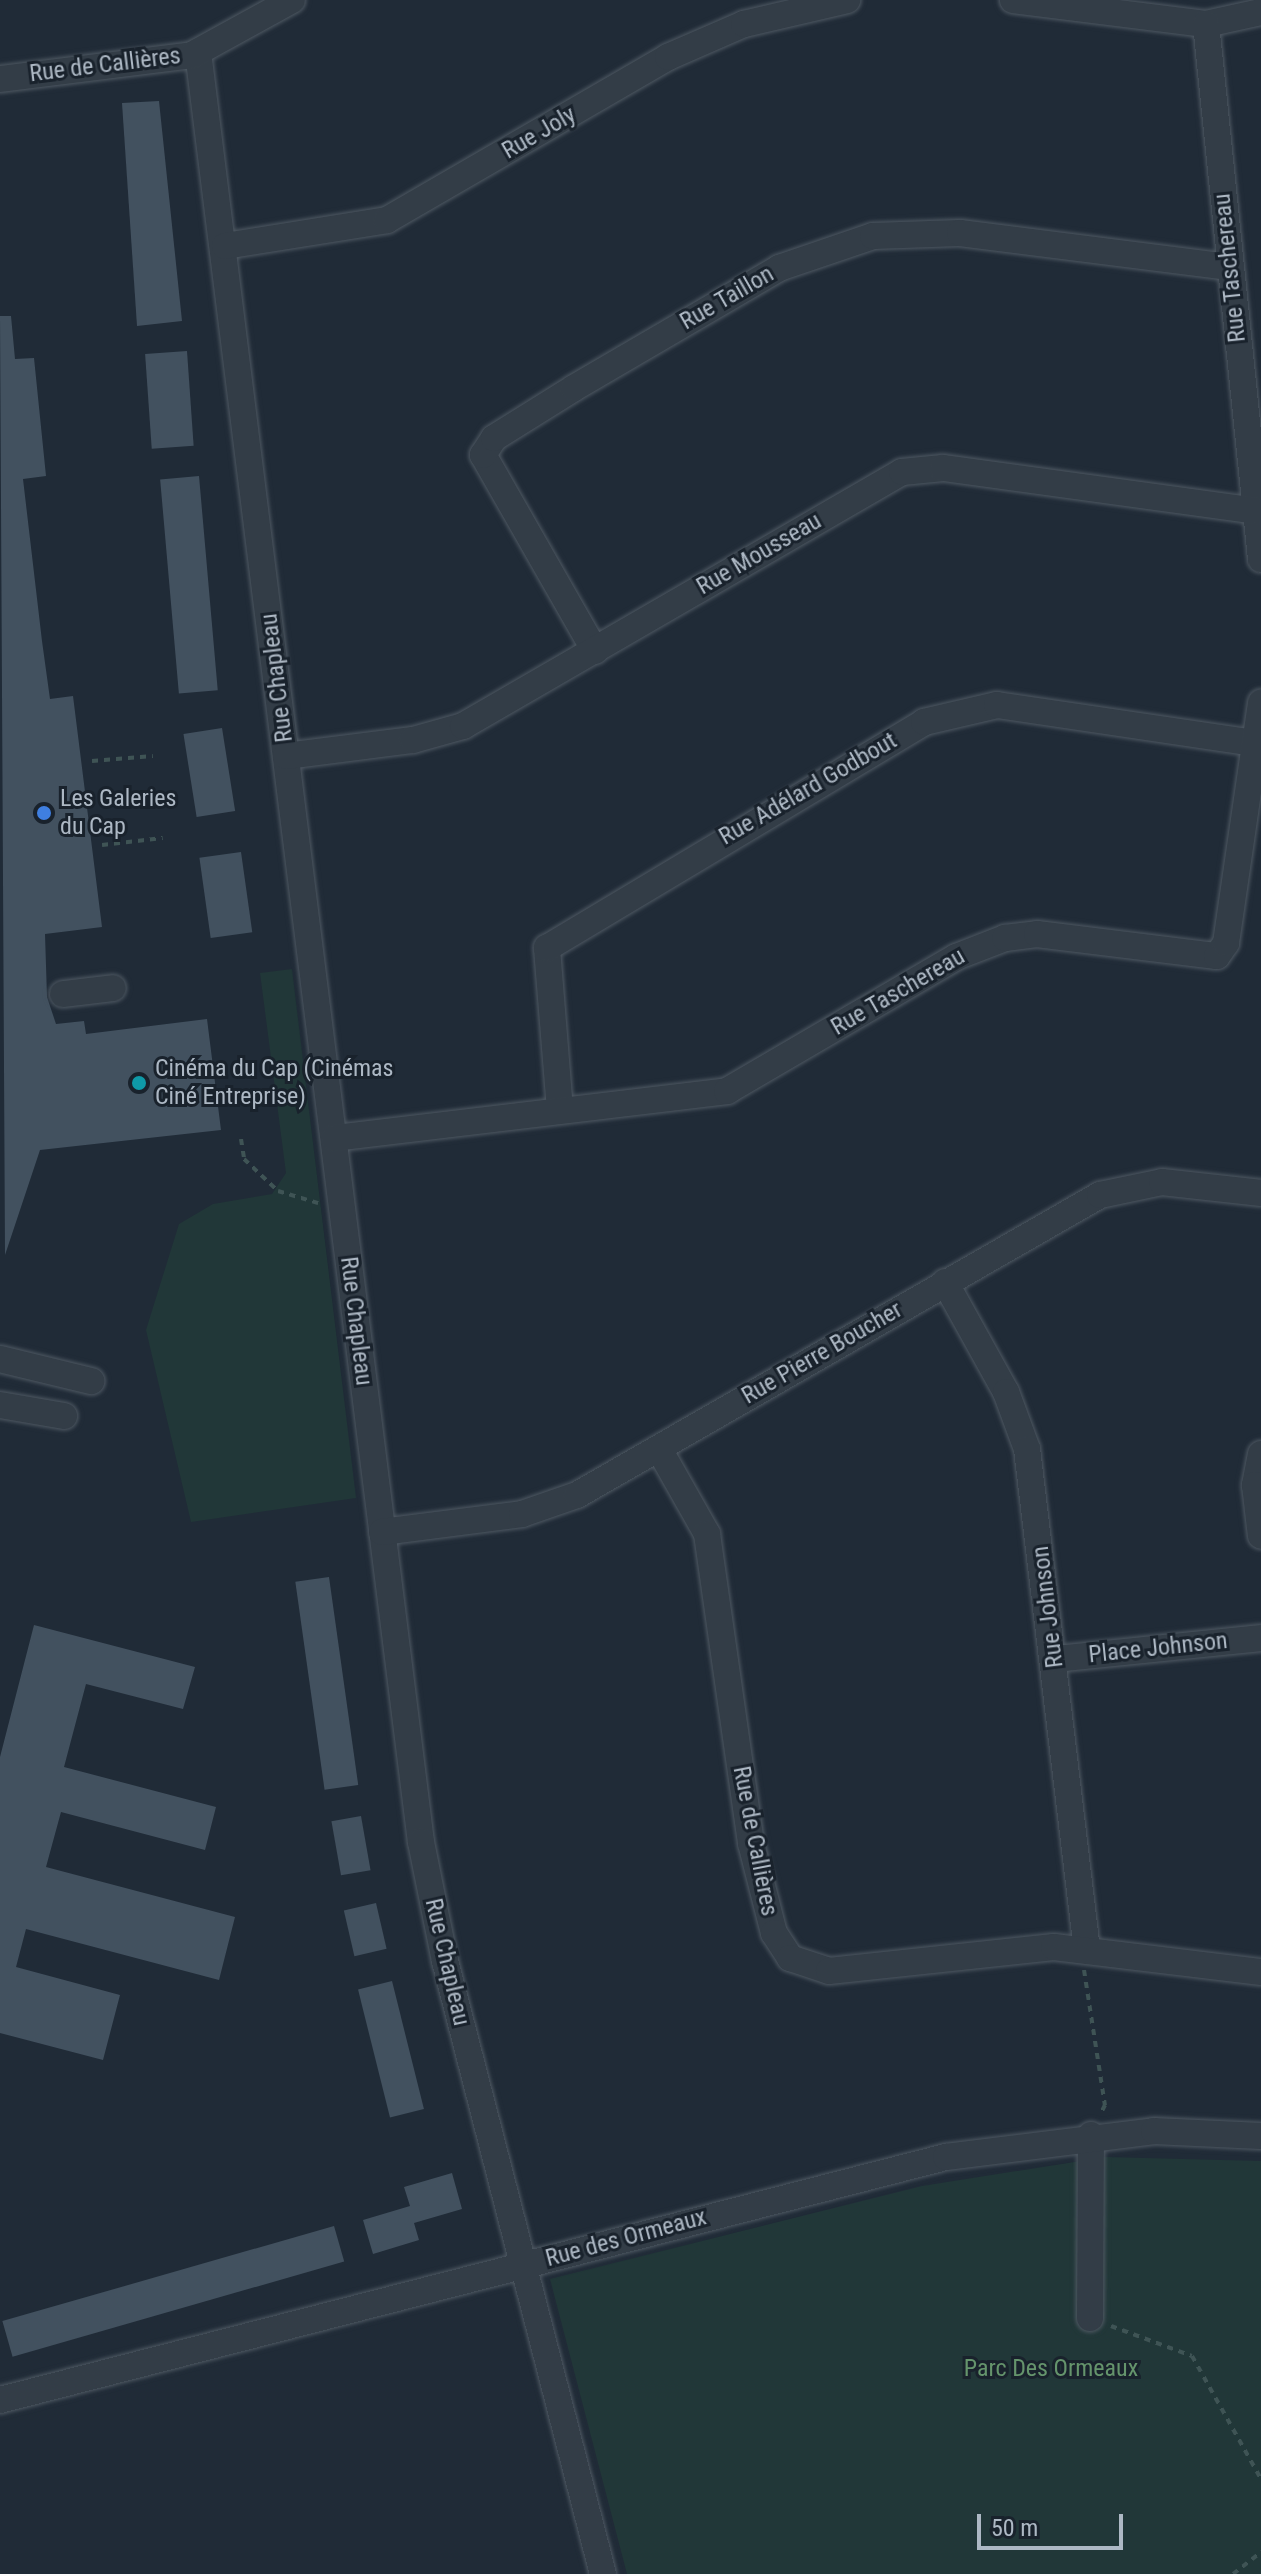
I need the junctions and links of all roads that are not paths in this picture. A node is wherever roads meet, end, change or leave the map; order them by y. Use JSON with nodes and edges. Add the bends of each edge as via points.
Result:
{"nodes":[{"id":1,"x":292,"y":0,"type":"edge"},
{"id":2,"x":847,"y":0,"type":"edge"},
{"id":3,"x":1013,"y":0,"type":"edge"},
{"id":4,"x":1261,"y":12,"type":"edge"},
{"id":5,"x":1206,"y":24,"type":"junction"},
{"id":6,"x":198,"y":52,"type":"junction"},
{"id":7,"x":0,"y":79,"type":"edge"},
{"id":8,"x":225,"y":246,"type":"junction"},
{"id":9,"x":1230,"y":267,"type":"junction"},
{"id":10,"x":1256,"y":511,"type":"junction"},
{"id":11,"x":1261,"y":559,"type":"edge"},
{"id":12,"x":595,"y":651,"type":"junction"},
{"id":13,"x":1261,"y":703,"type":"edge"},
{"id":14,"x":1255,"y":743,"type":"junction"},
{"id":15,"x":286,"y":756,"type":"junction"},
{"id":16,"x":113,"y":988,"type":"dead end"},
{"id":17,"x":63,"y":994,"type":"dead end"},
{"id":18,"x":560,"y":1110,"type":"junction"},
{"id":19,"x":334,"y":1138,"type":"junction"},
{"id":20,"x":1261,"y":1193,"type":"edge"},
{"id":21,"x":945,"y":1282,"type":"junction"},
{"id":22,"x":0,"y":1359,"type":"edge"},
{"id":23,"x":91,"y":1381,"type":"dead end"},
{"id":24,"x":0,"y":1405,"type":"edge"},
{"id":25,"x":64,"y":1416,"type":"dead end"},
{"id":26,"x":659,"y":1449,"type":"junction"},
{"id":27,"x":1261,"y":1454,"type":"edge"},
{"id":28,"x":382,"y":1532,"type":"junction"},
{"id":29,"x":1261,"y":1536,"type":"edge"},
{"id":30,"x":1261,"y":1638,"type":"edge"},
{"id":31,"x":1055,"y":1659,"type":"junction"},
{"id":32,"x":1087,"y":1950,"type":"junction"},
{"id":33,"x":1261,"y":1972,"type":"edge"},
{"id":34,"x":1091,"y":2135,"type":"junction"},
{"id":35,"x":1261,"y":2136,"type":"edge"},
{"id":36,"x":523,"y":2264,"type":"junction"},
{"id":37,"x":1090,"y":2318,"type":"road end"},
{"id":38,"x":0,"y":2400,"type":"edge"},
{"id":39,"x":603,"y":2574,"type":"edge"}],
"edges":[{"from":1,"to":6,"type":"street","name":"Rue de Callières"},
{"from":2,"to":8,"type":"street","name":"Rue Joly","via":[[744,24],[681,51],[387,220]]},
{"from":3,"to":5,"type":"street"},
{"from":4,"to":5,"type":"street"},
{"from":5,"to":9,"type":"street","name":"Rue Taschereau"},
{"from":6,"to":7,"type":"street","name":"Rue de Callières"},
{"from":6,"to":8,"type":"street","name":"Rue Chapleau"},
{"from":8,"to":15,"type":"street","name":"Rue Chapleau"},
{"from":9,"to":10,"type":"street","name":"Rue Taschereau"},
{"from":9,"to":12,"type":"street","name":"Rue Taillon","via":[[960,233],[873,236],[779,268],[574,388],[494,438],[483,455]]},
{"from":10,"to":11,"type":"street","name":"Rue Taschereau"},
{"from":10,"to":12,"type":"street","name":"Rue Mousseau","via":[[918,469],[875,486]]},
{"from":12,"to":15,"type":"street","name":"Rue Mousseau","via":[[448,732]]},
{"from":13,"to":14,"type":"street","name":"Rue Taschereau"},
{"from":14,"to":18,"type":"street","name":"Rue Taschereau","via":[[1226,943],[1217,956],[1037,934],[1005,938],[956,957],[727,1091]]},
{"from":14,"to":18,"type":"street","name":"Rue Adélard Godbout","via":[[997,705],[924,722],[547,948]]},
{"from":15,"to":19,"type":"street","name":"Rue Chapleau"},
{"from":16,"to":17,"type":"street"},
{"from":18,"to":19,"type":"street","name":"Rue Taschereau"},
{"from":19,"to":28,"type":"street","name":"Rue Chapleau"},
{"from":20,"to":21,"type":"street","name":"Rue Pierre Boucher","via":[[1173,1183],[1120,1188],[1061,1213]]},
{"from":21,"to":26,"type":"street","name":"Rue Pierre Boucher"},
{"from":21,"to":31,"type":"street","name":"Rue Johnson","via":[[1006,1392],[1027,1449]]},
{"from":22,"to":23,"type":"street"},
{"from":24,"to":25,"type":"street"},
{"from":26,"to":28,"type":"street","name":"Rue Pierre Boucher","via":[[543,1509]]},
{"from":26,"to":32,"type":"street","name":"Rue de Callières","via":[[711,1550],[748,1828],[783,1951],[808,1969],[829,1971],[1029,1948]]},
{"from":27,"to":29,"type":"street","via":[[1255,1485]]},
{"from":28,"to":36,"type":"street","name":"Rue Chapleau","via":[[427,1879]]},
{"from":30,"to":31,"type":"street","name":"Place Johnson"},
{"from":31,"to":32,"type":"street","name":"Rue Johnson"},
{"from":32,"to":33,"type":"street","name":"Rue de Callières"},
{"from":34,"to":35,"type":"street","name":"Rue des Ormeaux"},
{"from":34,"to":36,"type":"street","name":"Rue des Ormeaux","via":[[889,2169]]},
{"from":34,"to":37,"type":"street"},
{"from":36,"to":38,"type":"street","name":"Rue des Ormeaux"},
{"from":36,"to":39,"type":"street","name":"Rue Chapleau"}]}
